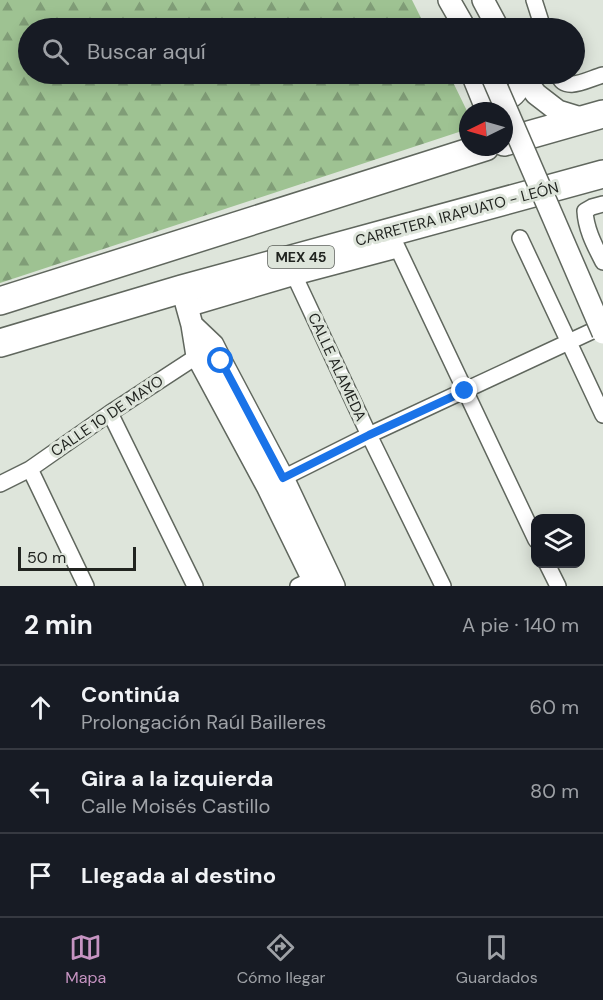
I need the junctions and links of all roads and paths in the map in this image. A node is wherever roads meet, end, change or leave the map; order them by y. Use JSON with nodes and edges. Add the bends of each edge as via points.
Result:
{"nodes":[{"id":1,"x":434,"y":0,"type":"edge"},
{"id":2,"x":449,"y":0,"type":"edge"},
{"id":3,"x":483,"y":0,"type":"edge"},
{"id":4,"x":534,"y":0,"type":"edge"},
{"id":5,"x":444,"y":18,"type":"edge"},
{"id":6,"x":459,"y":18,"type":"edge"},
{"id":7,"x":493,"y":18,"type":"edge"},
{"id":8,"x":540,"y":18,"type":"edge"},
{"id":9,"x":603,"y":75,"type":"edge"},
{"id":10,"x":585,"y":81,"type":"edge"},
{"id":11,"x":476,"y":84,"type":"edge"},
{"id":12,"x":495,"y":84,"type":"edge"},
{"id":13,"x":521,"y":84,"type":"edge"},
{"id":14,"x":529,"y":84,"type":"edge"},
{"id":15,"x":484,"y":102,"type":"edge"},
{"id":16,"x":485,"y":102,"type":"edge"},
{"id":17,"x":594,"y":117,"type":"edge"},
{"id":18,"x":513,"y":140,"type":"edge"},
{"id":19,"x":459,"y":155,"type":"edge"},
{"id":20,"x":603,"y":174,"type":"edge"},
{"id":21,"x":603,"y":204,"type":"edge"},
{"id":22,"x":520,"y":238,"type":"dead end"},
{"id":23,"x":394,"y":241,"type":"junction"},
{"id":24,"x":603,"y":262,"type":"edge"},
{"id":25,"x":295,"y":277,"type":"junction"},
{"id":26,"x":0,"y":301,"type":"edge"},
{"id":27,"x":187,"y":308,"type":"junction"},
{"id":28,"x":603,"y":326,"type":"edge"},
{"id":29,"x":603,"y":333,"type":"edge"},
{"id":30,"x":0,"y":343,"type":"edge"},
{"id":31,"x":569,"y":343,"type":"junction"},
{"id":32,"x":205,"y":351,"type":"junction"},
{"id":33,"x":465,"y":391,"type":"junction"},
{"id":34,"x":110,"y":413,"type":"junction"},
{"id":35,"x":603,"y":415,"type":"edge"},
{"id":36,"x":369,"y":435,"type":"junction"},
{"id":37,"x":30,"y":469,"type":"junction"},
{"id":38,"x":275,"y":482,"type":"junction"},
{"id":39,"x":0,"y":484,"type":"edge"},
{"id":40,"x":531,"y":530,"type":"edge"},
{"id":41,"x":549,"y":568,"type":"edge"},
{"id":42,"x":318,"y":582,"type":"edge"},
{"id":43,"x":86,"y":586,"type":"edge"},
{"id":44,"x":195,"y":586,"type":"edge"},
{"id":45,"x":443,"y":586,"type":"edge"},
{"id":46,"x":558,"y":586,"type":"edge"}],
"edges":[{"from":1,"to":5,"type":"street"},
{"from":2,"to":6,"type":"street"},
{"from":3,"to":7,"type":"street"},
{"from":4,"to":8,"type":"street"},
{"from":9,"to":10,"type":"street"},
{"from":11,"to":15,"type":"street"},
{"from":12,"to":29,"type":"street","bridge":true},
{"from":13,"to":16,"type":"street","via":[[509,99]]},
{"from":14,"to":17,"type":"street","via":[[558,111]]},
{"from":17,"to":18,"type":"highway"},
{"from":19,"to":26,"type":"highway"},
{"from":20,"to":23,"type":"highway","name":"CARRETERA IRAPUATO - LEÓN","number":"MEX 45"},
{"from":21,"to":24,"type":"street","via":[[585,212],[585,222]]},
{"from":22,"to":31,"type":"street"},
{"from":23,"to":25,"type":"street"},
{"from":23,"to":27,"type":"highway","name":"CARRETERA IRAPUATO - LEÓN","number":"MEX 45"},
{"from":23,"to":33,"type":"street"},
{"from":25,"to":27,"type":"street"},
{"from":25,"to":36,"type":"street","name":"CALLE ALAMEDA"},
{"from":27,"to":30,"type":"highway","name":"CARRETERA IRAPUATO - LEÓN","number":"MEX 45"},
{"from":27,"to":32,"type":"street"},
{"from":28,"to":31,"type":"street"},
{"from":31,"to":33,"type":"street"},
{"from":31,"to":35,"type":"street"},
{"from":32,"to":34,"type":"street","name":"CALLE 10 DE MAYO"},
{"from":32,"to":38,"type":"street"},
{"from":33,"to":36,"type":"street"},
{"from":33,"to":40,"type":"street"},
{"from":34,"to":37,"type":"street","name":"CALLE 10 DE MAYO"},
{"from":34,"to":44,"type":"street"},
{"from":36,"to":38,"type":"street"},
{"from":36,"to":45,"type":"street","name":"CALLE ALAMEDA"},
{"from":37,"to":39,"type":"street","name":"CALLE 10 DE MAYO"},
{"from":37,"to":43,"type":"street"},
{"from":38,"to":42,"type":"street"},
{"from":41,"to":46,"type":"street"}]}
